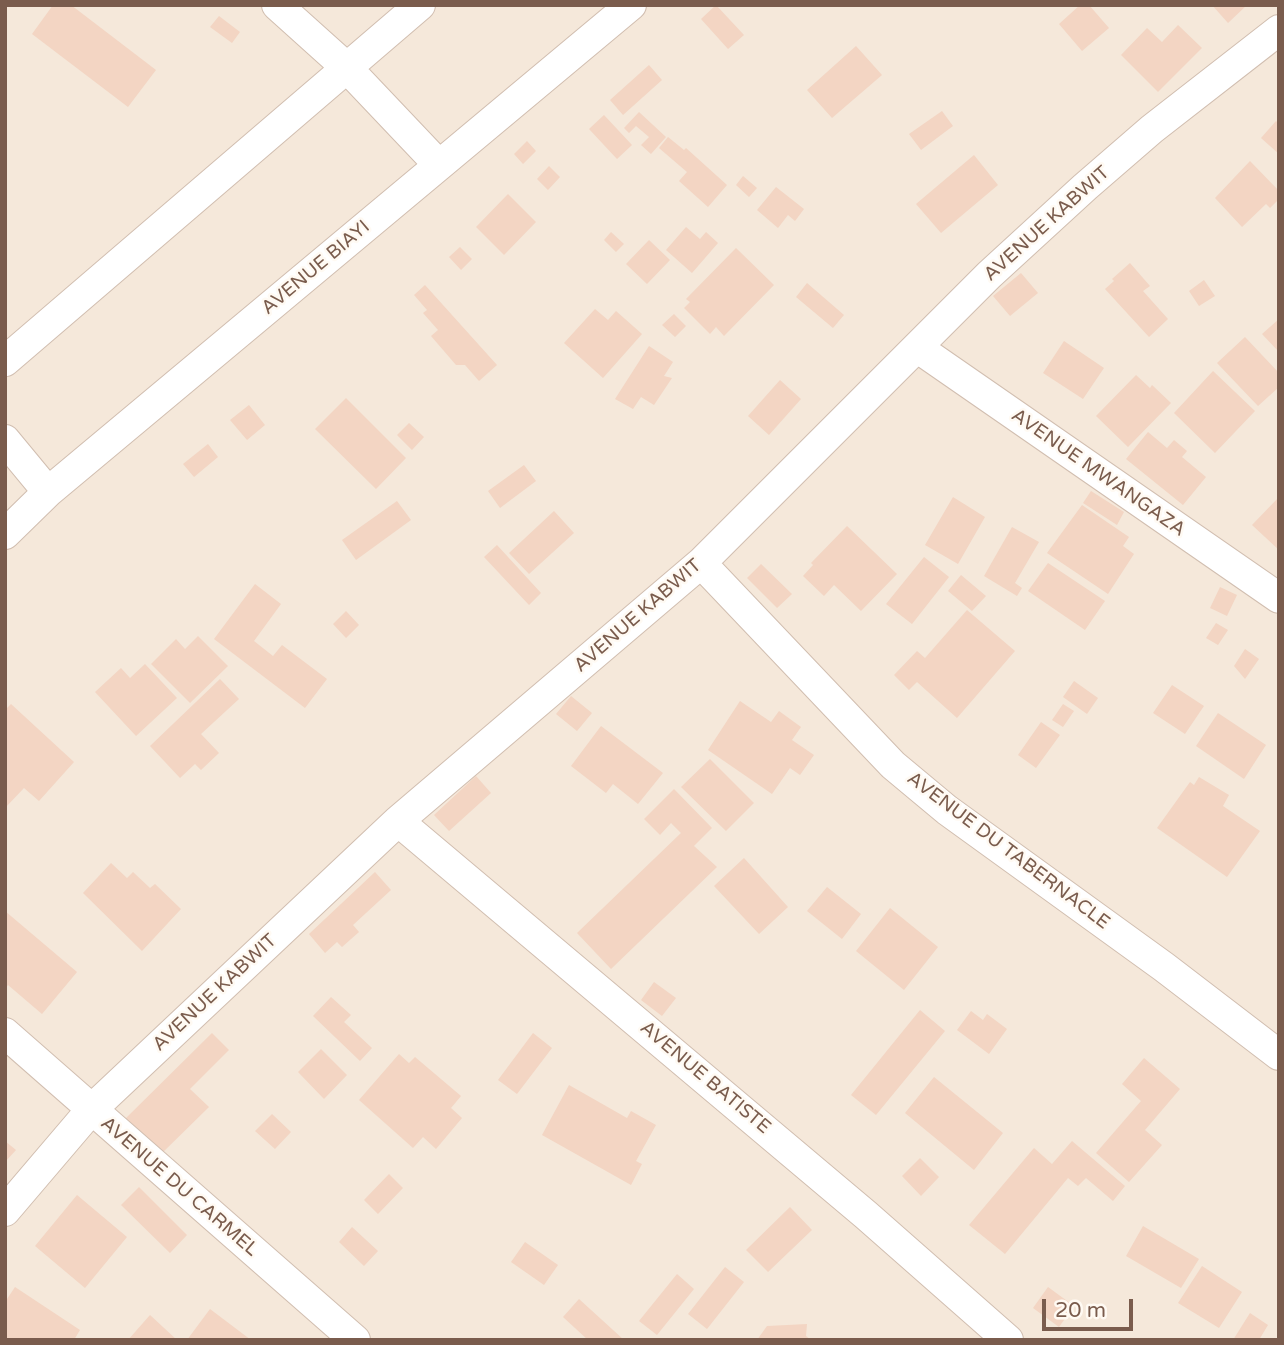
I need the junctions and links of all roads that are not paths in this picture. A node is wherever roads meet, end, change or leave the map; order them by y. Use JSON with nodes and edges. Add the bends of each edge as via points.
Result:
{"nodes":[{"id":1,"x":277,"y":5,"type":"edge"},
{"id":2,"x":420,"y":5,"type":"edge"},
{"id":3,"x":631,"y":5,"type":"edge"},
{"id":4,"x":1279,"y":30,"type":"edge"},
{"id":5,"x":347,"y":68,"type":"junction"},
{"id":6,"x":439,"y":165,"type":"junction"},
{"id":7,"x":918,"y":348,"type":"junction"},
{"id":8,"x":5,"y":361,"type":"edge"},
{"id":9,"x":5,"y":440,"type":"edge"},
{"id":10,"x":48,"y":492,"type":"junction"},
{"id":11,"x":5,"y":534,"type":"edge"},
{"id":12,"x":701,"y":563,"type":"junction"},
{"id":13,"x":1279,"y":598,"type":"edge"},
{"id":14,"x":398,"y":821,"type":"junction"},
{"id":15,"x":5,"y":1033,"type":"edge"},
{"id":16,"x":1279,"y":1055,"type":"edge"},
{"id":17,"x":91,"y":1110,"type":"junction"},
{"id":18,"x":5,"y":1211,"type":"edge"},
{"id":19,"x":355,"y":1340,"type":"edge"},
{"id":20,"x":1008,"y":1340,"type":"edge"}],
"edges":[{"from":1,"to":5,"type":"street"},
{"from":2,"to":5,"type":"street"},
{"from":3,"to":6,"type":"street","name":"AVENUE BIAYI"},
{"from":4,"to":7,"type":"street","name":"AVENUE KABWIT","via":[[1123,154],[989,275]]},
{"from":5,"to":6,"type":"street"},
{"from":5,"to":8,"type":"street"},
{"from":6,"to":10,"type":"street","name":"AVENUE BIAYI"},
{"from":7,"to":12,"type":"street","name":"AVENUE KABWIT"},
{"from":7,"to":13,"type":"street","name":"AVENUE MWANGAZA"},
{"from":9,"to":10,"type":"street"},
{"from":10,"to":11,"type":"street","name":"AVENUE BIAYI"},
{"from":12,"to":14,"type":"street","name":"AVENUE KABWIT"},
{"from":12,"to":16,"type":"street","name":"AVENUE DU TABERNACLE","via":[[893,765],[947,810]]},
{"from":14,"to":17,"type":"street","name":"AVENUE KABWIT"},
{"from":14,"to":20,"type":"street","name":"AVENUE BATISTE","via":[[764,1127]]},
{"from":15,"to":17,"type":"street","name":"AVENUE DU CARMEL"},
{"from":17,"to":18,"type":"street","name":"AVENUE KABWIT"},
{"from":17,"to":19,"type":"street","name":"AVENUE DU CARMEL"}]}
